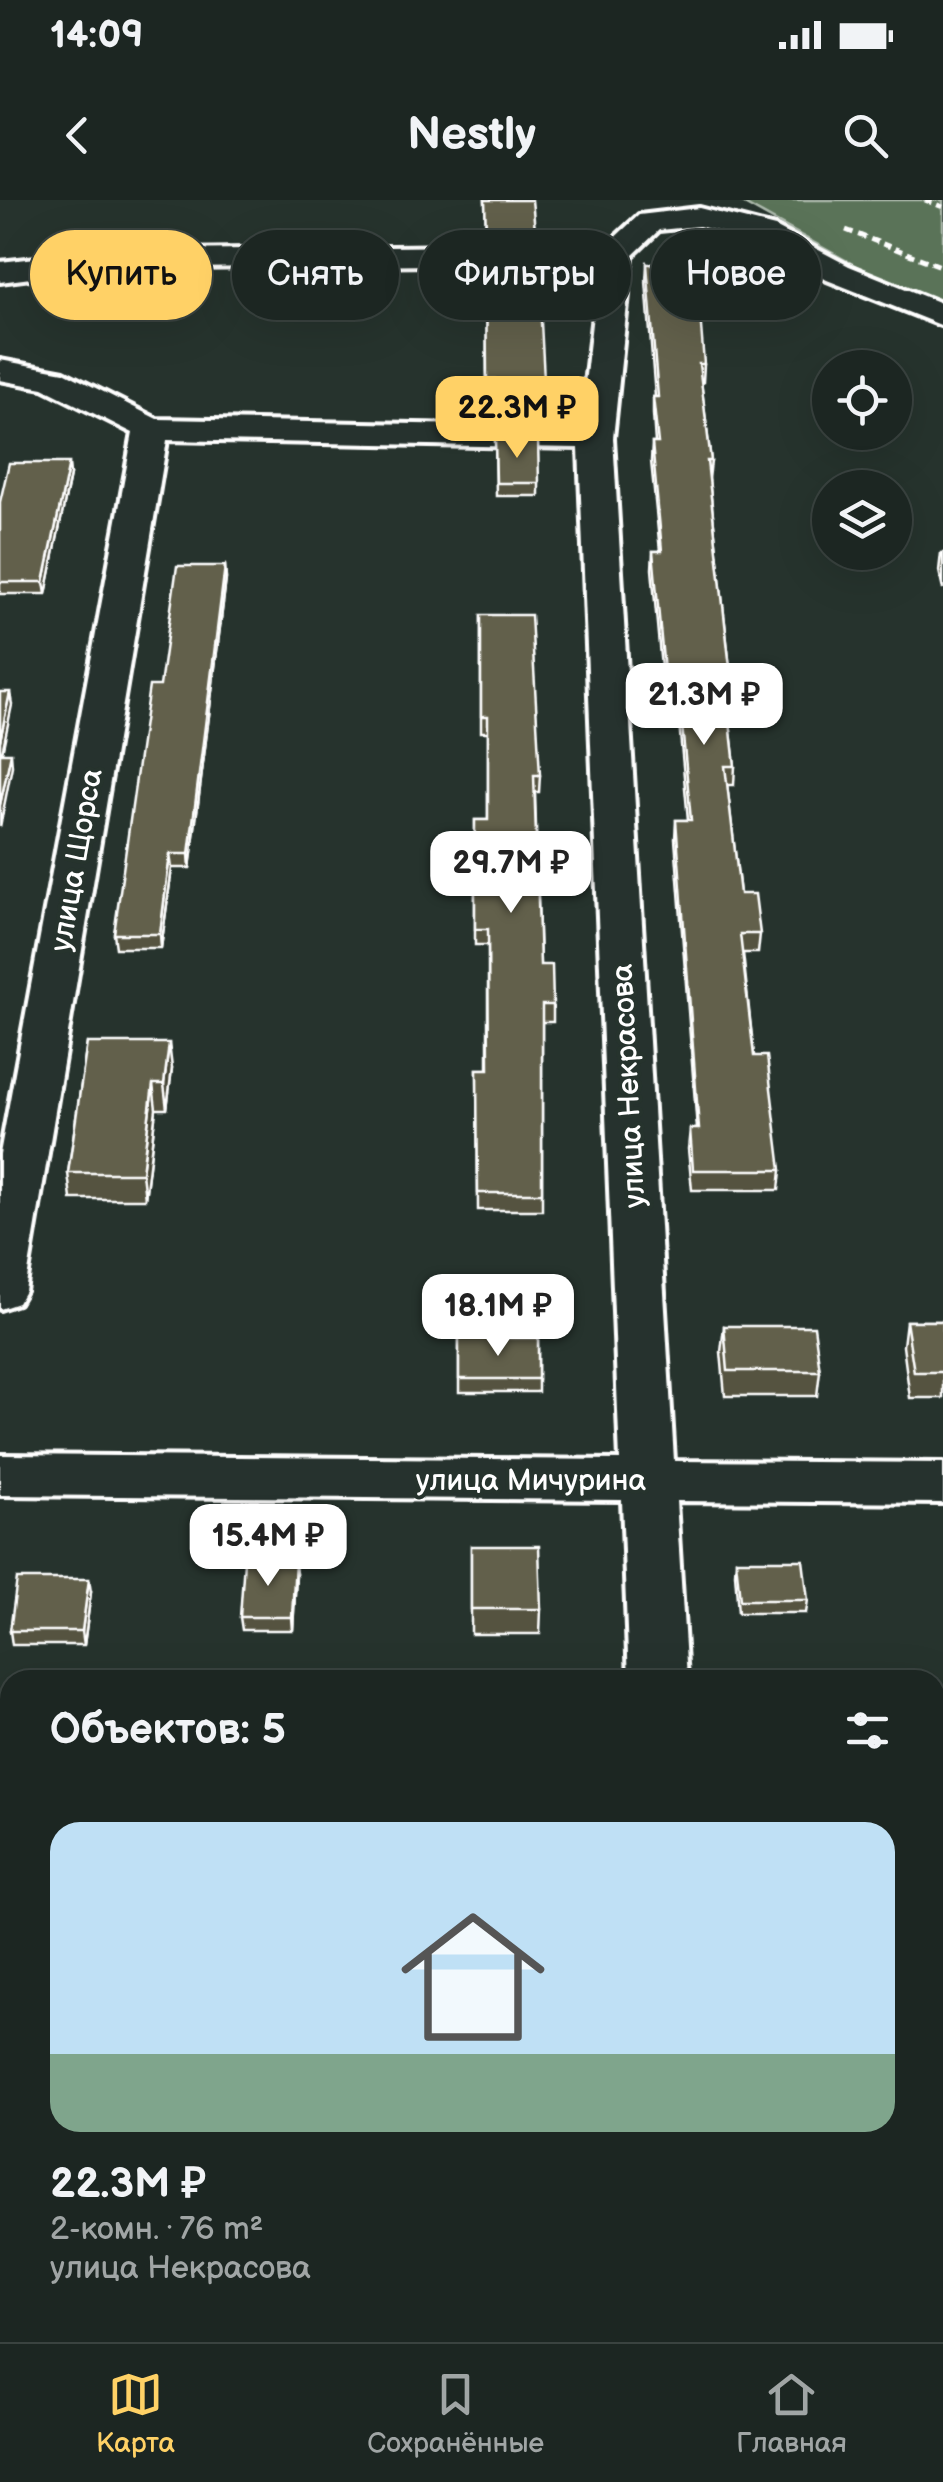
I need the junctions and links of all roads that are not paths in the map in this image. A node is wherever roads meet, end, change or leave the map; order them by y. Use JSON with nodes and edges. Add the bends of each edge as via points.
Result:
{"nodes":[{"id":1,"x":631,"y":240,"type":"edge"},
{"id":2,"x":419,"y":256,"type":"edge"},
{"id":3,"x":0,"y":272,"type":"edge"},
{"id":4,"x":943,"y":316,"type":"edge"},
{"id":5,"x":609,"y":320,"type":"edge"},
{"id":6,"x":0,"y":370,"type":"edge"},
{"id":7,"x":151,"y":429,"type":"junction"},
{"id":8,"x":596,"y":438,"type":"junction"},
{"id":9,"x":0,"y":1291,"type":"edge"},
{"id":10,"x":0,"y":1475,"type":"edge"},
{"id":11,"x":648,"y":1480,"type":"junction"},
{"id":12,"x":943,"y":1482,"type":"edge"},
{"id":13,"x":658,"y":1670,"type":"edge"}],
"edges":[{"from":1,"to":4,"type":"street","via":[[650,222],[699,217],[764,234]]},
{"from":2,"to":3,"type":"street","via":[[100,260]]},
{"from":5,"to":8,"type":"street","name":"улица Некрасова"},
{"from":6,"to":7,"type":"street","via":[[52,378]]},
{"from":7,"to":8,"type":"street"},
{"from":7,"to":9,"type":"street","name":"улица Щорса"},
{"from":8,"to":11,"type":"street","name":"улица Некрасова"},
{"from":10,"to":11,"type":"street","name":"улица Мичурина"},
{"from":11,"to":12,"type":"street","name":"улица Мичурина"},
{"from":11,"to":13,"type":"street","name":"улица Некрасова"}]}
